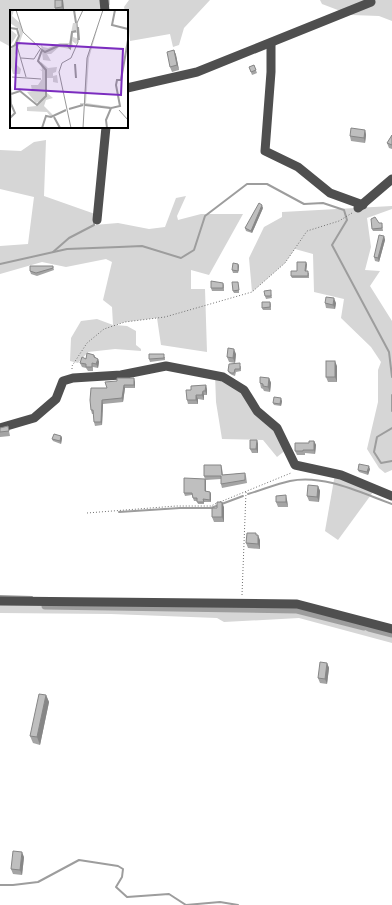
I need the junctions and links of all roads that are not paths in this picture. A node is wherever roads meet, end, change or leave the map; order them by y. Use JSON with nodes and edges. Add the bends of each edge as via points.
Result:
{"nodes":[{"id":1,"x":104,"y":0,"type":"edge"},
{"id":2,"x":371,"y":2,"type":"dead end"},
{"id":3,"x":105,"y":10,"type":"edge"},
{"id":4,"x":270,"y":42,"type":"junction"},
{"id":5,"x":128,"y":88,"type":"edge"},
{"id":6,"x":106,"y":128,"type":"edge"},
{"id":7,"x":392,"y":179,"type":"edge"},
{"id":8,"x":97,"y":220,"type":"dead end"},
{"id":9,"x":0,"y":428,"type":"edge"},
{"id":10,"x":392,"y":496,"type":"edge"},
{"id":11,"x":0,"y":601,"type":"edge"},
{"id":12,"x":392,"y":629,"type":"edge"}],
"edges":[{"from":1,"to":3,"type":"street"},
{"from":2,"to":4,"type":"street"},
{"from":4,"to":5,"type":"street","via":[[197,72]]},
{"from":4,"to":7,"type":"street","via":[[271,72],[265,151],[298,168],[330,193],[360,207]]},
{"from":6,"to":8,"type":"street"},
{"from":9,"to":10,"type":"street","via":[[34,418],[56,399],[63,381],[121,375],[166,366],[223,377],[244,390],[257,411],[277,428],[295,465],[341,476]]},
{"from":11,"to":12,"type":"street","via":[[297,604]]}]}
